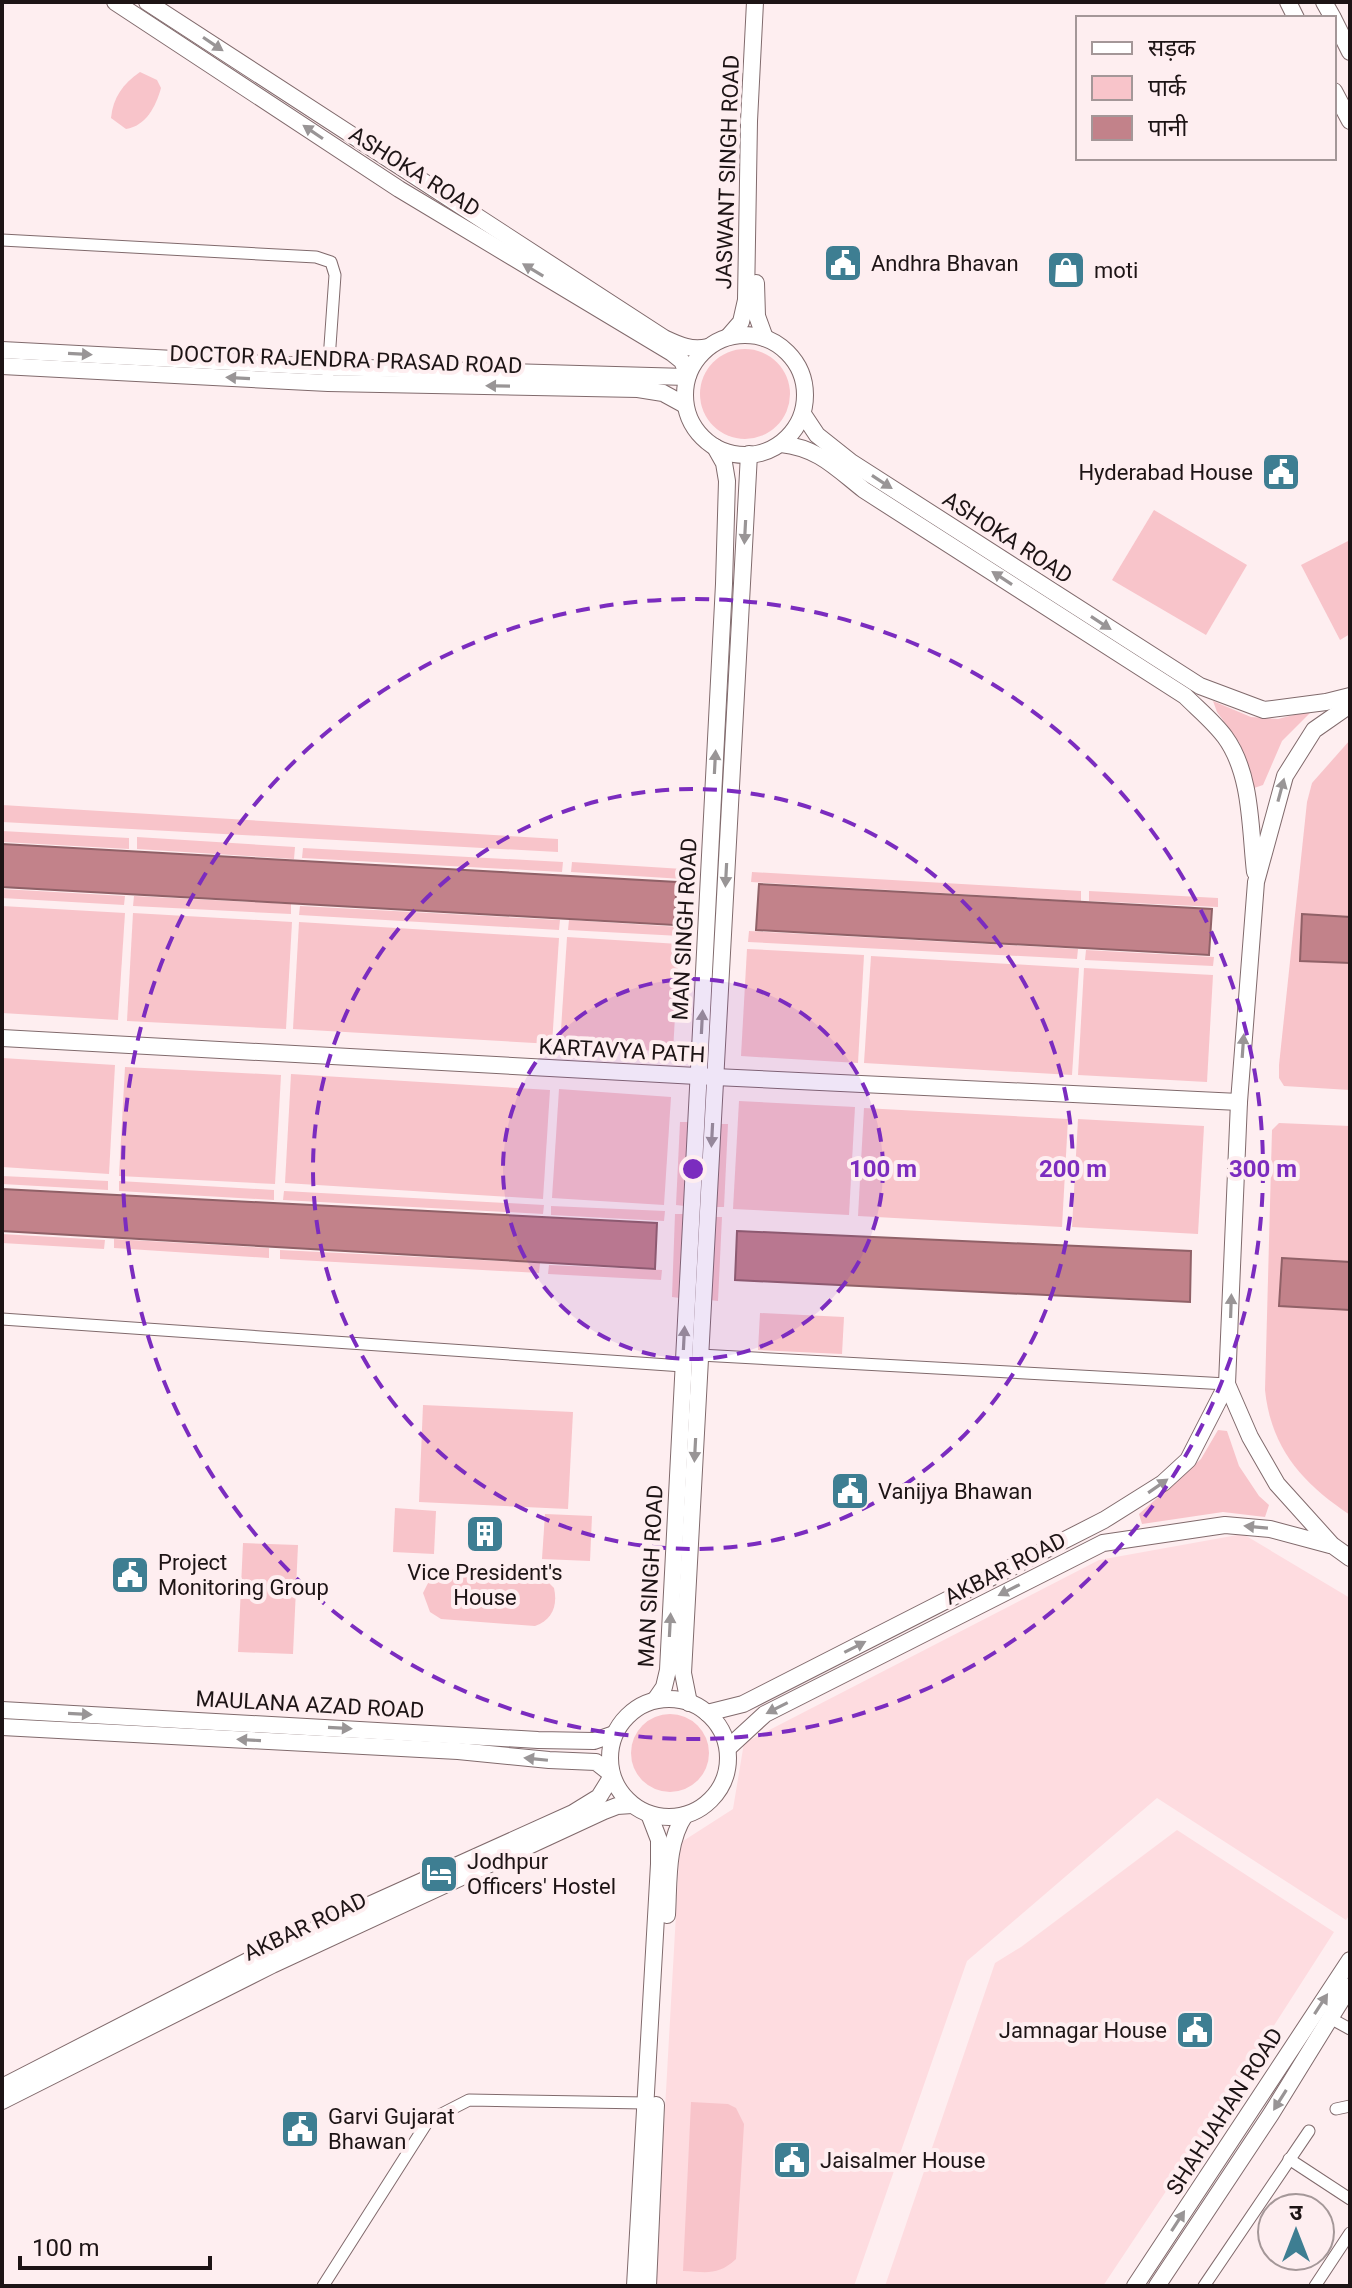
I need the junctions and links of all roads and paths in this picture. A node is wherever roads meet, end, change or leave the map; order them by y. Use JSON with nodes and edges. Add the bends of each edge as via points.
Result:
{"nodes":[{"id":1,"x":115,"y":2,"type":"edge"},
{"id":2,"x":147,"y":2,"type":"edge"},
{"id":3,"x":755,"y":2,"type":"edge"},
{"id":4,"x":764,"y":2,"type":"edge"},
{"id":5,"x":1336,"y":25,"type":"edge"},
{"id":6,"x":1350,"y":52,"type":"edge"},
{"id":7,"x":1336,"y":95,"type":"edge"},
{"id":8,"x":1350,"y":121,"type":"edge"},
{"id":9,"x":2,"y":240,"type":"edge"},
{"id":10,"x":728,"y":337,"type":"junction"},
{"id":11,"x":765,"y":338,"type":"junction"},
{"id":12,"x":708,"y":347,"type":"junction"},
{"id":13,"x":2,"y":350,"type":"edge"},
{"id":14,"x":2,"y":366,"type":"edge"},
{"id":15,"x":328,"y":375,"type":"junction"},
{"id":16,"x":687,"y":376,"type":"junction"},
{"id":17,"x":685,"y":405,"type":"junction"},
{"id":18,"x":803,"y":414,"type":"junction"},
{"id":19,"x":781,"y":444,"type":"junction"},
{"id":20,"x":715,"y":447,"type":"junction"},
{"id":21,"x":749,"y":454,"type":"junction"},
{"id":22,"x":1350,"y":696,"type":"edge"},
{"id":23,"x":1350,"y":705,"type":"edge"},
{"id":24,"x":1256,"y":882,"type":"junction"},
{"id":25,"x":2,"y":1038,"type":"edge"},
{"id":26,"x":708,"y":1077,"type":"junction"},
{"id":27,"x":1239,"y":1102,"type":"junction"},
{"id":28,"x":2,"y":1319,"type":"edge"},
{"id":29,"x":700,"y":1355,"type":"junction"},
{"id":30,"x":683,"y":1366,"type":"junction"},
{"id":31,"x":1227,"y":1384,"type":"junction"},
{"id":32,"x":1117,"y":1512,"type":"junction"},
{"id":33,"x":1129,"y":1538,"type":"junction"},
{"id":34,"x":1332,"y":1545,"type":"junction"},
{"id":35,"x":1350,"y":1558,"type":"edge"},
{"id":36,"x":655,"y":1700,"type":"junction"},
{"id":37,"x":689,"y":1703,"type":"junction"},
{"id":38,"x":2,"y":1710,"type":"edge"},
{"id":39,"x":707,"y":1713,"type":"junction"},
{"id":40,"x":2,"y":1727,"type":"edge"},
{"id":41,"x":614,"y":1734,"type":"junction"},
{"id":42,"x":728,"y":1748,"type":"junction"},
{"id":43,"x":611,"y":1774,"type":"junction"},
{"id":44,"x":632,"y":1805,"type":"junction"},
{"id":45,"x":649,"y":1814,"type":"junction"},
{"id":46,"x":682,"y":1816,"type":"junction"},
{"id":47,"x":1350,"y":1960,"type":"edge"},
{"id":48,"x":1350,"y":1986,"type":"edge"},
{"id":49,"x":1330,"y":2018,"type":"junction"},
{"id":50,"x":1350,"y":2029,"type":"edge"},
{"id":51,"x":2,"y":2087,"type":"edge"},
{"id":52,"x":2,"y":2101,"type":"edge"},
{"id":53,"x":646,"y":2103,"type":"junction"},
{"id":54,"x":1350,"y":2106,"type":"edge"},
{"id":55,"x":1336,"y":2109,"type":"dead end"},
{"id":56,"x":1309,"y":2131,"type":"dead end"},
{"id":57,"x":1289,"y":2159,"type":"junction"},
{"id":58,"x":1350,"y":2199,"type":"edge"},
{"id":59,"x":1350,"y":2233,"type":"edge"},
{"id":60,"x":323,"y":2286,"type":"edge"},
{"id":61,"x":635,"y":2286,"type":"edge"},
{"id":62,"x":648,"y":2286,"type":"edge"},
{"id":63,"x":1135,"y":2286,"type":"edge"},
{"id":64,"x":1157,"y":2286,"type":"edge"},
{"id":65,"x":1204,"y":2286,"type":"edge"},
{"id":66,"x":1315,"y":2286,"type":"edge"}],
"edges":[{"from":16,"to":1,"type":"main road","name":"ASHOKA ROAD","one_way":true,"via":[[682,361],[672,353],[399,189]]},
{"from":2,"to":12,"type":"main road","name":"ASHOKA ROAD","one_way":true,"via":[[664,338],[685,347]]},
{"from":3,"to":10,"type":"main road","name":"JASWANT SINGH ROAD","via":[[746,300],[741,322]]},
{"from":4,"to":11,"type":"main road","name":"JASWANT SINGH ROAD","via":[[756,299]]},
{"from":5,"to":6,"type":"main road"},
{"from":7,"to":8,"type":"main road"},
{"from":9,"to":15,"type":"street","via":[[331,262],[335,275]]},
{"from":10,"to":11,"type":"main road"},
{"from":10,"to":12,"type":"main road"},
{"from":11,"to":18,"type":"main road","via":[[781,346],[802,374]]},
{"from":12,"to":16,"type":"main road"},
{"from":13,"to":15,"type":"main road","name":"DOCTOR RAJENDRA PRASAD ROAD","one_way":true},
{"from":15,"to":14,"type":"main road","name":"DOCTOR RAJENDRA PRASAD ROAD","one_way":true},
{"from":15,"to":16,"type":"main road","name":"DOCTOR RAJENDRA PRASAD ROAD"},
{"from":17,"to":15,"type":"main road","name":"DOCTOR RAJENDRA PRASAD ROAD","one_way":true,"via":[[663,393],[638,389]]},
{"from":16,"to":17,"type":"main road"},
{"from":17,"to":20,"type":"main road","via":[[691,425]]},
{"from":18,"to":19,"type":"main road"},
{"from":18,"to":22,"type":"main road","name":"ASHOKA ROAD","one_way":true,"via":[[817,435],[851,462],[1200,686],[1264,710]]},
{"from":19,"to":21,"type":"main road"},
{"from":24,"to":19,"type":"main road","name":"ASHOKA ROAD","one_way":true,"via":[[1239,766],[1226,738],[1185,696],[864,490],[816,452]]},
{"from":20,"to":21,"type":"main road"},
{"from":26,"to":20,"type":"main road","name":"MAN SINGH ROAD","one_way":true,"via":[[727,500],[724,463]]},
{"from":21,"to":26,"type":"main road","name":"MAN SINGH ROAD","one_way":true},
{"from":24,"to":23,"type":"main road","one_way":true,"via":[[1285,776],[1314,730]]},
{"from":27,"to":24,"type":"main road","one_way":true},
{"from":25,"to":26,"type":"main road","name":"KARTAVYA PATH"},
{"from":26,"to":27,"type":"main road","name":"KARTAVYA PATH"},
{"from":26,"to":29,"type":"main road","name":"MAN SINGH ROAD","one_way":true},
{"from":30,"to":26,"type":"main road","name":"MAN SINGH ROAD","one_way":true},
{"from":31,"to":27,"type":"main road","one_way":true},
{"from":28,"to":30,"type":"street"},
{"from":29,"to":31,"type":"street"},
{"from":29,"to":37,"type":"main road","name":"MAN SINGH ROAD","one_way":true,"via":[[683,1673]]},
{"from":36,"to":30,"type":"main road","name":"MAN SINGH ROAD","one_way":true,"via":[[668,1670]]},
{"from":32,"to":31,"type":"main road","name":"AKBAR ROAD","one_way":true,"via":[[1188,1460]]},
{"from":31,"to":34,"type":"main road","via":[[1277,1484]]},
{"from":32,"to":33,"type":"main road"},
{"from":39,"to":32,"type":"main road","name":"AKBAR ROAD","one_way":true,"via":[[743,1704]]},
{"from":34,"to":33,"type":"main road","name":"AKBAR ROAD","one_way":true,"via":[[1270,1529],[1225,1525]]},
{"from":33,"to":42,"type":"main road","name":"AKBAR ROAD","one_way":true,"via":[[1103,1543],[765,1714]]},
{"from":34,"to":35,"type":"main road"},
{"from":36,"to":37,"type":"main road"},
{"from":36,"to":41,"type":"main road","via":[[624,1718]]},
{"from":37,"to":39,"type":"main road"},
{"from":38,"to":41,"type":"main road","name":"MAULANA AZAD ROAD","one_way":true,"via":[[538,1740],[594,1741]]},
{"from":39,"to":42,"type":"main road"},
{"from":43,"to":40,"type":"main road","name":"MAULANA AZAD ROAD","one_way":true,"via":[[596,1762],[458,1751]]},
{"from":41,"to":43,"type":"main road"},
{"from":42,"to":46,"type":"main road","via":[[728,1766],[714,1797]]},
{"from":43,"to":44,"type":"main road"},
{"from":43,"to":51,"type":"main road","name":"AKBAR ROAD","via":[[599,1797],[573,1813],[267,1951]]},
{"from":44,"to":45,"type":"main road"},
{"from":44,"to":52,"type":"main road","name":"AKBAR ROAD","via":[[604,1811],[272,1965]]},
{"from":45,"to":46,"type":"main road"},
{"from":45,"to":53,"type":"main road","via":[[659,1840],[659,1864]]},
{"from":46,"to":62,"type":"main road","via":[[671,1854]]},
{"from":63,"to":47,"type":"main road","name":"SHAHJAHAN ROAD","one_way":true},
{"from":48,"to":49,"type":"main road","name":"SHAHJAHAN ROAD"},
{"from":49,"to":50,"type":"street"},
{"from":49,"to":64,"type":"main road","name":"SHAHJAHAN ROAD","one_way":true},
{"from":53,"to":60,"type":"street","via":[[469,2100],[428,2121]]},
{"from":53,"to":61,"type":"main road"},
{"from":54,"to":55,"type":"street"},
{"from":56,"to":57,"type":"street"},
{"from":57,"to":58,"type":"street"},
{"from":57,"to":65,"type":"street"},
{"from":59,"to":66,"type":"street"}]}
